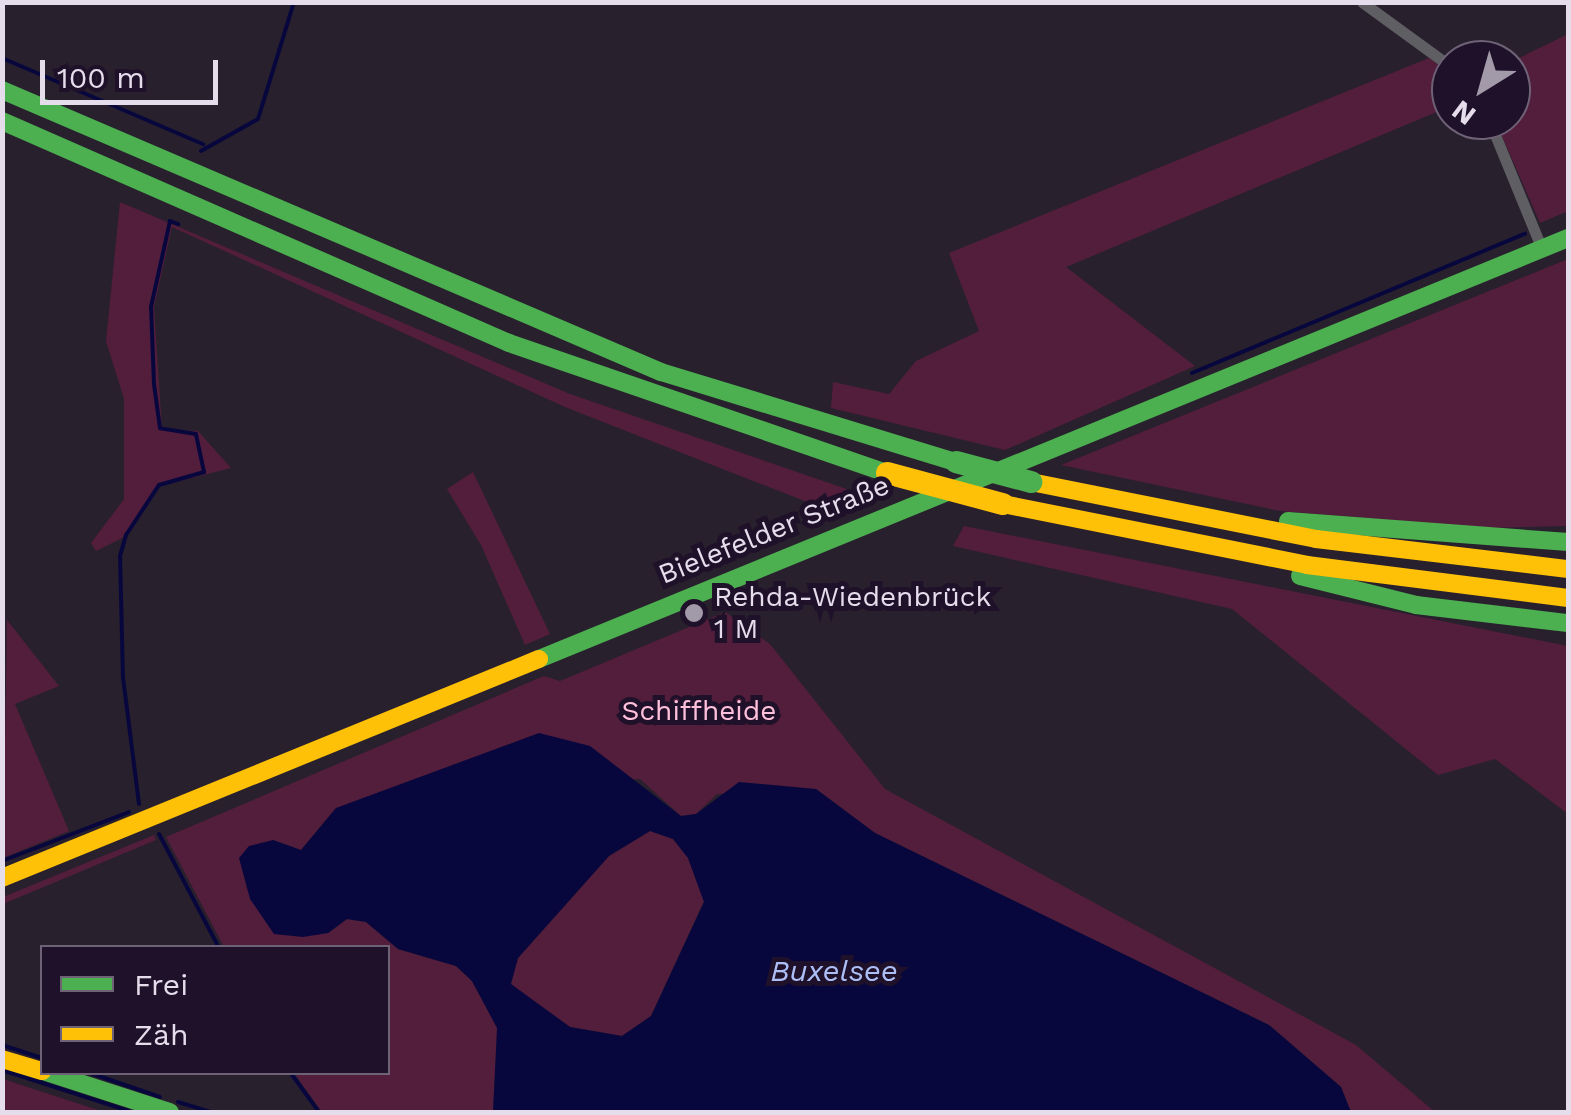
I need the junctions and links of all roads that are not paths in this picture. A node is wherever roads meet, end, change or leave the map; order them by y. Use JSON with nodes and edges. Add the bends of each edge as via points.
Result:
{"nodes":[{"id":1,"x":1362,"y":2,"type":"edge"},
{"id":2,"x":1431,"y":52,"type":"edge"},
{"id":3,"x":2,"y":90,"type":"edge"},
{"id":4,"x":2,"y":120,"type":"edge"},
{"id":5,"x":1497,"y":140,"type":"edge"},
{"id":6,"x":1568,"y":238,"type":"edge"},
{"id":7,"x":1542,"y":249,"type":"junction"},
{"id":8,"x":1161,"y":510,"type":"junction"},
{"id":9,"x":1568,"y":542,"type":"edge"},
{"id":10,"x":1210,"y":548,"type":"junction"},
{"id":11,"x":1568,"y":569,"type":"edge"},
{"id":12,"x":1568,"y":598,"type":"edge"},
{"id":13,"x":1504,"y":618,"type":"junction"},
{"id":14,"x":1568,"y":623,"type":"edge"},
{"id":15,"x":1568,"y":634,"type":"edge"},
{"id":16,"x":2,"y":878,"type":"edge"},
{"id":17,"x":2,"y":1058,"type":"edge"},
{"id":18,"x":40,"y":1071,"type":"edge"},
{"id":19,"x":52,"y":1075,"type":"edge"},
{"id":20,"x":137,"y":1108,"type":"edge"},
{"id":21,"x":170,"y":1112,"type":"edge"}],
"edges":[{"from":1,"to":2,"type":"street"},
{"from":3,"to":8,"type":"main road","bridge":true,"via":[[661,372],[956,462]]},
{"from":4,"to":10,"type":"main road","bridge":true,"via":[[509,342],[887,474]]},
{"from":5,"to":7,"type":"street"},
{"from":6,"to":7,"type":"main road","name":"Bielefelder Straße"},
{"from":7,"to":16,"type":"main road","name":"Bielefelder Straße"},
{"from":8,"to":9,"type":"main road"},
{"from":8,"to":11,"type":"main road","via":[[1316,540]]},
{"from":10,"to":12,"type":"main road"},
{"from":10,"to":13,"type":"main road","via":[[1362,592]]},
{"from":13,"to":14,"type":"main road"},
{"from":13,"to":15,"type":"main road"},
{"from":17,"to":18,"type":"main road"},
{"from":19,"to":20,"type":"main road"},
{"from":20,"to":21,"type":"main road"}]}
